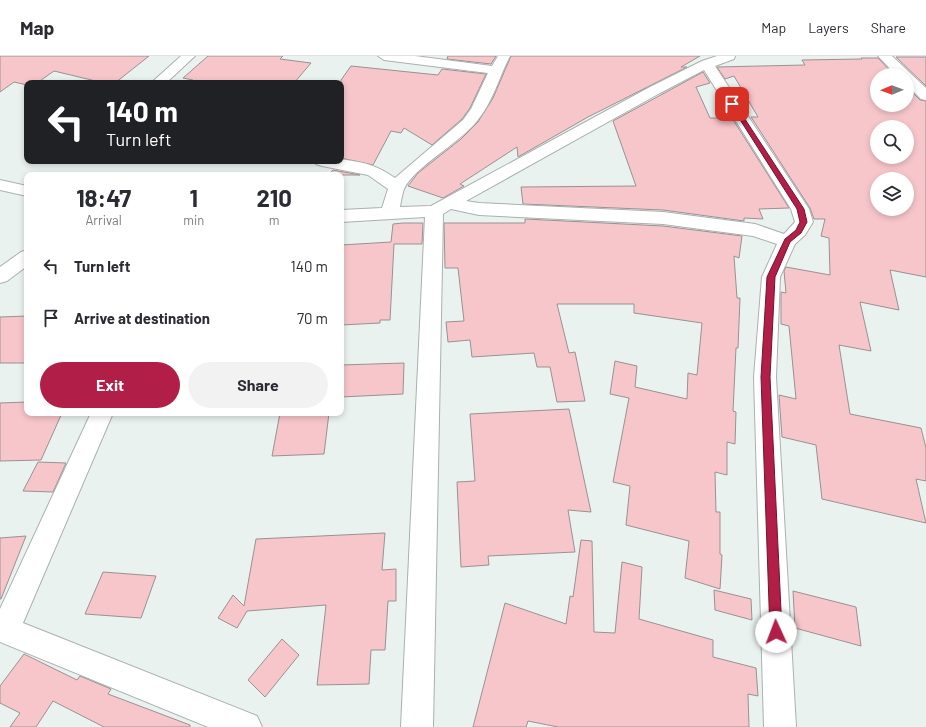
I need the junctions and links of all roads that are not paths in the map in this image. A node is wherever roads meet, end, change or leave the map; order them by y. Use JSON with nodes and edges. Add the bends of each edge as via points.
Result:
{"nodes":[{"id":1,"x":189,"y":56,"type":"edge"},
{"id":2,"x":384,"y":56,"type":"edge"},
{"id":3,"x":504,"y":56,"type":"edge"},
{"id":4,"x":729,"y":56,"type":"edge"},
{"id":5,"x":884,"y":56,"type":"edge"},
{"id":6,"x":707,"y":64,"type":"junction"},
{"id":7,"x":897,"y":68,"type":"edge"},
{"id":8,"x":495,"y":70,"type":"junction"},
{"id":9,"x":161,"y":80,"type":"edge"},
{"id":10,"x":914,"y":85,"type":"edge"},
{"id":11,"x":926,"y":96,"type":"edge"},
{"id":12,"x":340,"y":164,"type":"edge"},
{"id":13,"x":0,"y":185,"type":"edge"},
{"id":14,"x":396,"y":187,"type":"junction"},
{"id":15,"x":24,"y":190,"type":"edge"},
{"id":16,"x":442,"y":207,"type":"junction"},
{"id":17,"x":390,"y":212,"type":"junction"},
{"id":18,"x":344,"y":216,"type":"edge"},
{"id":19,"x":787,"y":241,"type":"junction"},
{"id":20,"x":24,"y":259,"type":"edge"},
{"id":21,"x":0,"y":276,"type":"edge"},
{"id":22,"x":101,"y":416,"type":"edge"},
{"id":23,"x":2,"y":629,"type":"edge"},
{"id":24,"x":246,"y":727,"type":"edge"},
{"id":25,"x":417,"y":727,"type":"edge"},
{"id":26,"x":780,"y":727,"type":"edge"}],
"edges":[{"from":1,"to":9,"type":"street"},
{"from":2,"to":8,"type":"street"},
{"from":3,"to":8,"type":"street"},
{"from":4,"to":6,"type":"street"},
{"from":5,"to":7,"type":"street"},
{"from":6,"to":16,"type":"street"},
{"from":6,"to":19,"type":"street","via":[[800,209],[804,222],[799,231]]},
{"from":8,"to":14,"type":"street","via":[[469,123]]},
{"from":10,"to":11,"type":"street"},
{"from":12,"to":14,"type":"street","via":[[374,171]]},
{"from":13,"to":15,"type":"street"},
{"from":14,"to":17,"type":"street"},
{"from":16,"to":17,"type":"street"},
{"from":16,"to":19,"type":"street","via":[[663,218],[754,230]]},
{"from":16,"to":25,"type":"street"},
{"from":17,"to":18,"type":"street"},
{"from":19,"to":26,"type":"street","via":[[771,277],[765,377]]},
{"from":20,"to":21,"type":"street"},
{"from":22,"to":23,"type":"street"},
{"from":23,"to":24,"type":"street"}]}
